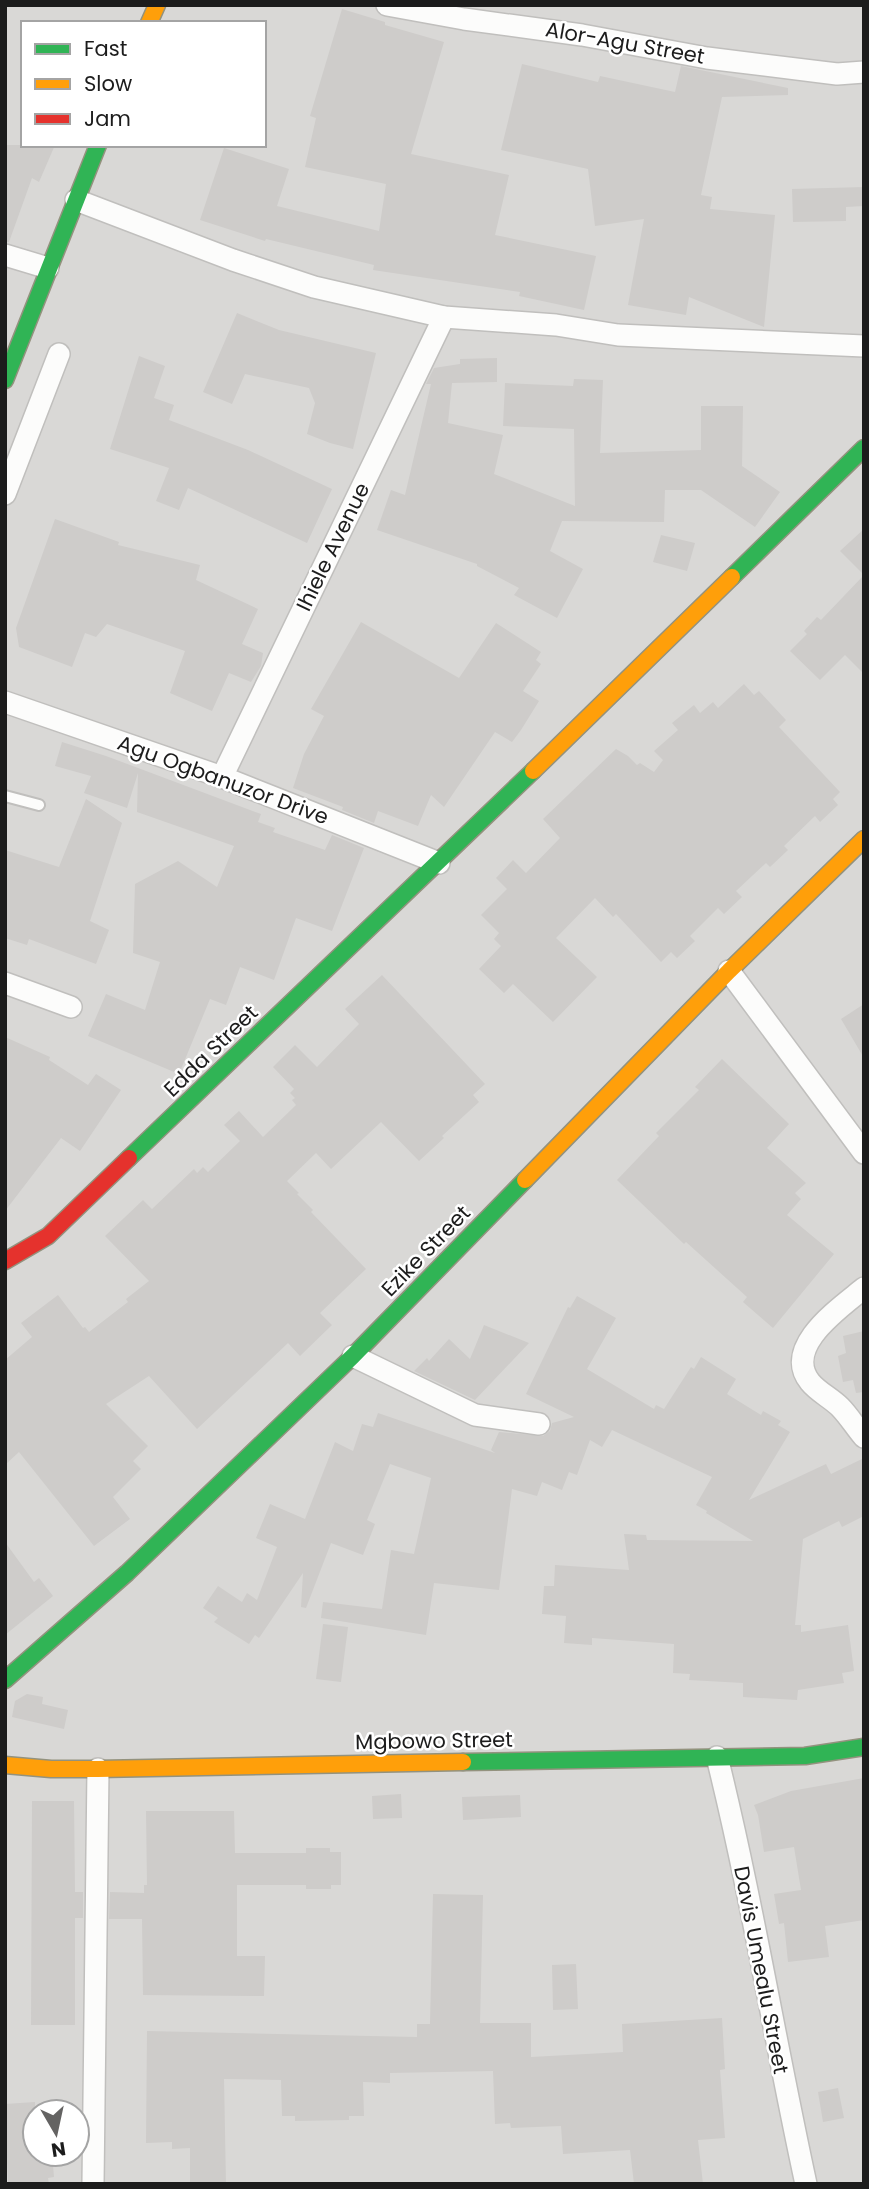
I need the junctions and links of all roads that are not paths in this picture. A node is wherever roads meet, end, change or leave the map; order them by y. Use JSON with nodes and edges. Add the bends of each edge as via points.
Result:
{"nodes":[{"id":1,"x":157,"y":5,"type":"edge"},
{"id":2,"x":387,"y":5,"type":"edge"},
{"id":3,"x":150,"y":21,"type":"edge"},
{"id":4,"x":864,"y":72,"type":"edge"},
{"id":5,"x":97,"y":147,"type":"edge"},
{"id":6,"x":76,"y":200,"type":"junction"},
{"id":7,"x":5,"y":255,"type":"edge"},
{"id":8,"x":48,"y":268,"type":"junction"},
{"id":9,"x":443,"y":317,"type":"junction"},
{"id":10,"x":864,"y":346,"type":"edge"},
{"id":11,"x":59,"y":354,"type":"dead end"},
{"id":12,"x":5,"y":380,"type":"edge"},
{"id":13,"x":864,"y":449,"type":"edge"},
{"id":14,"x":5,"y":494,"type":"edge"},
{"id":15,"x":5,"y":702,"type":"edge"},
{"id":16,"x":222,"y":777,"type":"junction"},
{"id":17,"x":5,"y":796,"type":"edge"},
{"id":18,"x":38,"y":805,"type":"dead end"},
{"id":19,"x":864,"y":839,"type":"edge"},
{"id":20,"x":439,"y":863,"type":"junction"},
{"id":21,"x":729,"y":971,"type":"junction"},
{"id":22,"x":5,"y":983,"type":"edge"},
{"id":23,"x":71,"y":1007,"type":"dead end"},
{"id":24,"x":864,"y":1153,"type":"edge"},
{"id":25,"x":5,"y":1261,"type":"edge"},
{"id":26,"x":864,"y":1289,"type":"edge"},
{"id":27,"x":353,"y":1356,"type":"junction"},
{"id":28,"x":539,"y":1424,"type":"dead end"},
{"id":29,"x":864,"y":1437,"type":"edge"},
{"id":30,"x":5,"y":1680,"type":"edge"},
{"id":31,"x":864,"y":1747,"type":"edge"},
{"id":32,"x":717,"y":1757,"type":"junction"},
{"id":33,"x":5,"y":1765,"type":"edge"},
{"id":34,"x":98,"y":1769,"type":"junction"},
{"id":35,"x":93,"y":2184,"type":"edge"},
{"id":36,"x":806,"y":2184,"type":"edge"}],
"edges":[{"from":1,"to":3,"type":"street"},
{"from":2,"to":4,"type":"street","name":"Alor-Agu Street","via":[[707,58],[836,74]]},
{"from":5,"to":6,"type":"street"},
{"from":6,"to":8,"type":"street"},
{"from":6,"to":9,"type":"street","via":[[314,288]]},
{"from":7,"to":8,"type":"street"},
{"from":8,"to":12,"type":"street"},
{"from":9,"to":10,"type":"street","via":[[556,325],[618,335]]},
{"from":9,"to":16,"type":"street","name":"Ihiele Avenue"},
{"from":11,"to":14,"type":"street"},
{"from":13,"to":20,"type":"street","name":"Edda Street"},
{"from":15,"to":16,"type":"street","name":"Agu Ogbanuzor Drive"},
{"from":16,"to":20,"type":"street","name":"Agu Ogbanuzor Drive"},
{"from":17,"to":18,"type":"lane"},
{"from":19,"to":21,"type":"street","name":"Ezike Street"},
{"from":20,"to":25,"type":"street","name":"Edda Street","via":[[48,1236]]},
{"from":21,"to":24,"type":"street"},
{"from":21,"to":27,"type":"street","name":"Ezike Street"},
{"from":22,"to":23,"type":"street"},
{"from":26,"to":29,"type":"street","via":[[823,1323],[804,1348],[803,1364],[810,1382],[840,1407]]},
{"from":27,"to":28,"type":"street","via":[[475,1415]]},
{"from":27,"to":30,"type":"street","name":"Ezike Street","via":[[127,1573]]},
{"from":31,"to":32,"type":"street","name":"Mgbowo Street","via":[[805,1756]]},
{"from":32,"to":34,"type":"street","name":"Mgbowo Street"},
{"from":32,"to":36,"type":"street","name":"Davis Umealu Street"},
{"from":33,"to":34,"type":"street","name":"Mgbowo Street"},
{"from":34,"to":35,"type":"street"}]}
